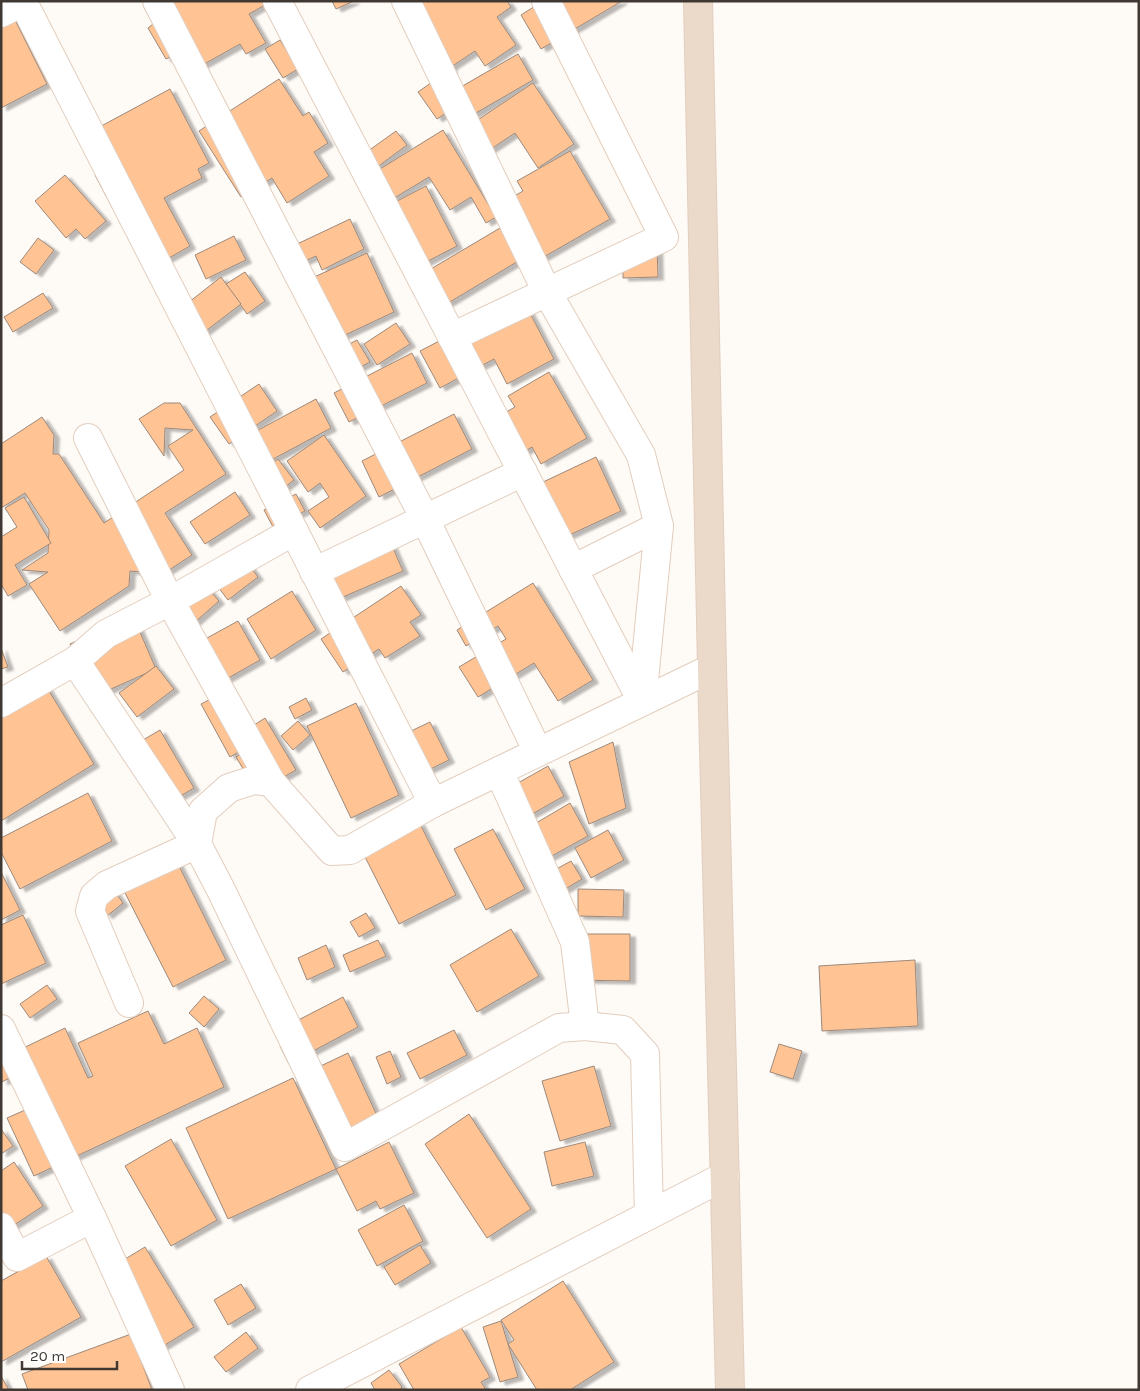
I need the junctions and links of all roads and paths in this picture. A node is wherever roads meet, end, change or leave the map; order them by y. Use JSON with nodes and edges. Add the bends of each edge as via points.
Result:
{"nodes":[{"id":1,"x":158,"y":1,"type":"edge"},
{"id":2,"x":277,"y":1,"type":"edge"},
{"id":3,"x":406,"y":1,"type":"edge"},
{"id":4,"x":546,"y":1,"type":"edge"},
{"id":5,"x":698,"y":1,"type":"edge"},
{"id":6,"x":16,"y":6,"type":"edge"},
{"id":7,"x":547,"y":292,"type":"junction"},
{"id":8,"x":452,"y":337,"type":"junction"},
{"id":9,"x":88,"y":438,"type":"dead end"},
{"id":10,"x":523,"y":472,"type":"junction"},
{"id":11,"x":424,"y":519,"type":"junction"},
{"id":12,"x":659,"y":526,"type":"junction"},
{"id":13,"x":294,"y":531,"type":"junction"},
{"id":14,"x":573,"y":568,"type":"junction"},
{"id":15,"x":314,"y":572,"type":"junction"},
{"id":16,"x":170,"y":601,"type":"junction"},
{"id":17,"x":75,"y":661,"type":"junction"},
{"id":18,"x":712,"y":668,"type":"junction"},
{"id":19,"x":642,"y":701,"type":"junction"},
{"id":20,"x":1,"y":703,"type":"edge"},
{"id":21,"x":538,"y":752,"type":"junction"},
{"id":22,"x":499,"y":771,"type":"junction"},
{"id":23,"x":271,"y":782,"type":"junction"},
{"id":24,"x":433,"y":803,"type":"junction"},
{"id":25,"x":196,"y":844,"type":"junction"},
{"id":26,"x":129,"y":1003,"type":"dead end"},
{"id":27,"x":585,"y":1026,"type":"junction"},
{"id":28,"x":1,"y":1029,"type":"edge"},
{"id":29,"x":725,"y":1176,"type":"junction"},
{"id":30,"x":649,"y":1215,"type":"junction"},
{"id":31,"x":92,"y":1218,"type":"junction"},
{"id":32,"x":1,"y":1227,"type":"edge"},
{"id":33,"x":9,"y":1261,"type":"edge"},
{"id":34,"x":170,"y":1390,"type":"edge"},
{"id":35,"x":310,"y":1390,"type":"edge"},
{"id":36,"x":730,"y":1390,"type":"edge"}],
"edges":[{"from":1,"to":11,"type":"street"},
{"from":2,"to":8,"type":"street"},
{"from":3,"to":7,"type":"street"},
{"from":4,"to":7,"type":"street","via":[[664,236]]},
{"from":5,"to":18,"type":"main road"},
{"from":6,"to":13,"type":"street"},
{"from":7,"to":8,"type":"street"},
{"from":7,"to":12,"type":"street","via":[[641,455]]},
{"from":8,"to":10,"type":"street"},
{"from":9,"to":16,"type":"street"},
{"from":10,"to":11,"type":"street"},
{"from":10,"to":14,"type":"street"},
{"from":11,"to":15,"type":"street"},
{"from":11,"to":21,"type":"street"},
{"from":12,"to":14,"type":"street"},
{"from":12,"to":19,"type":"street"},
{"from":13,"to":15,"type":"street"},
{"from":13,"to":16,"type":"street"},
{"from":14,"to":19,"type":"street"},
{"from":15,"to":24,"type":"street"},
{"from":16,"to":17,"type":"street","via":[[106,634]]},
{"from":16,"to":23,"type":"street"},
{"from":17,"to":20,"type":"street"},
{"from":17,"to":25,"type":"street"},
{"from":18,"to":19,"type":"street"},
{"from":18,"to":29,"type":"main road"},
{"from":19,"to":21,"type":"street"},
{"from":21,"to":22,"type":"street"},
{"from":22,"to":24,"type":"street"},
{"from":22,"to":27,"type":"street","via":[[575,942]]},
{"from":23,"to":24,"type":"street","via":[[332,851],[350,850]]},
{"from":23,"to":25,"type":"street","via":[[254,780],[228,788],[203,811]]},
{"from":25,"to":26,"type":"street","via":[[107,885],[94,896],[90,911]]},
{"from":25,"to":27,"type":"street","via":[[346,1147],[559,1028]]},
{"from":27,"to":30,"type":"street","via":[[623,1030],[645,1054]]},
{"from":28,"to":31,"type":"street"},
{"from":29,"to":30,"type":"street"},
{"from":29,"to":36,"type":"main road"},
{"from":30,"to":35,"type":"street"},
{"from":31,"to":33,"type":"street"},
{"from":31,"to":34,"type":"street"},
{"from":32,"to":33,"type":"street"}]}
